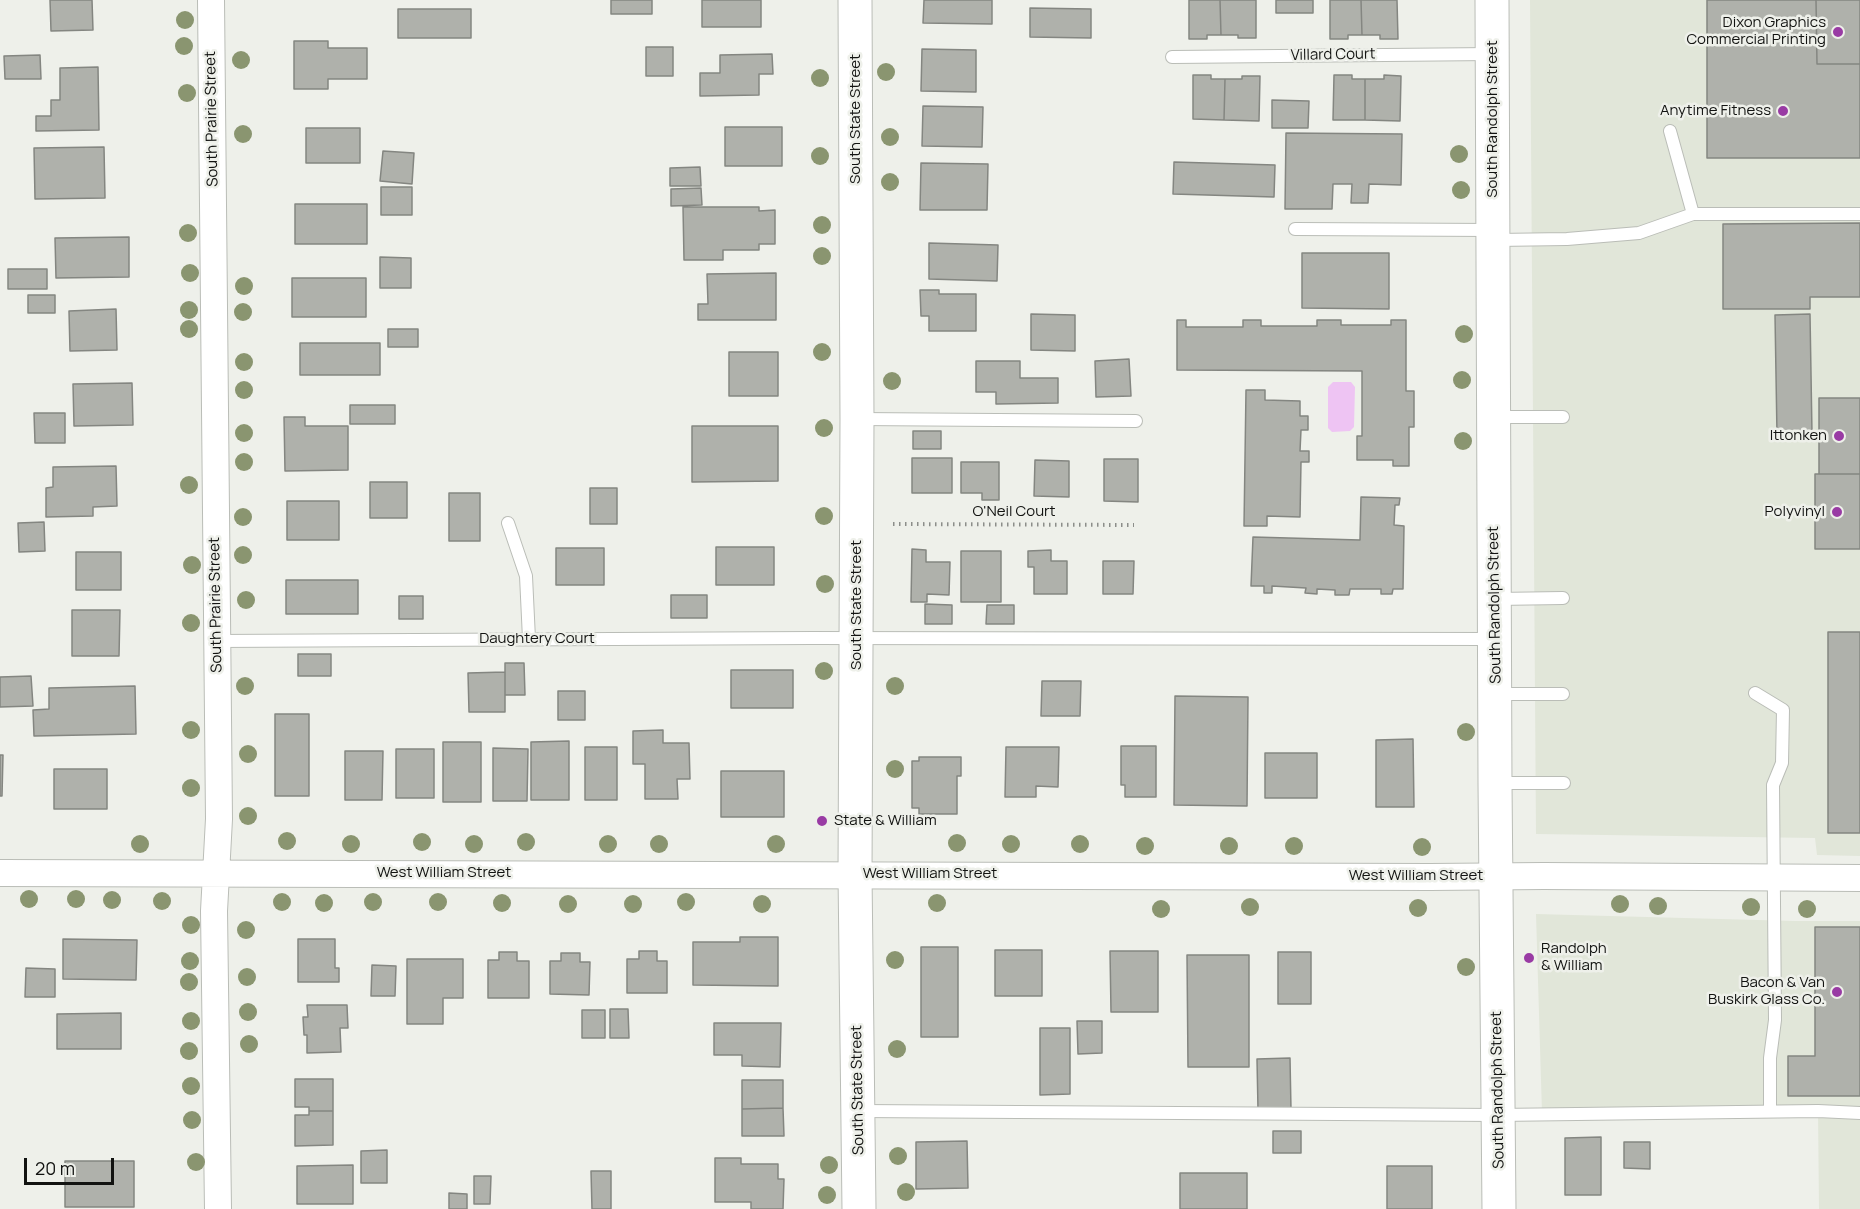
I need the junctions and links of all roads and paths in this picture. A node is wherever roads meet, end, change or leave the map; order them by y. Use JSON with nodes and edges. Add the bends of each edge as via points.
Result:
{"nodes":[{"id":1,"x":211,"y":0,"type":"edge"},
{"id":2,"x":855,"y":0,"type":"edge"},
{"id":3,"x":1492,"y":0,"type":"edge"},
{"id":4,"x":1493,"y":54,"type":"junction"},
{"id":5,"x":1172,"y":57,"type":"dead end"},
{"id":6,"x":1670,"y":131,"type":"dead end"},
{"id":7,"x":1693,"y":214,"type":"junction"},
{"id":8,"x":1860,"y":214,"type":"edge"},
{"id":9,"x":1295,"y":229,"type":"dead end"},
{"id":10,"x":1493,"y":235,"type":"junction"},
{"id":11,"x":1493,"y":417,"type":"junction"},
{"id":12,"x":1563,"y":417,"type":"dead end"},
{"id":13,"x":857,"y":419,"type":"junction"},
{"id":14,"x":1136,"y":421,"type":"dead end"},
{"id":15,"x":508,"y":523,"type":"dead end"},
{"id":16,"x":893,"y":524,"type":"dead end"},
{"id":17,"x":1134,"y":525,"type":"dead end"},
{"id":18,"x":1494,"y":598,"type":"junction"},
{"id":19,"x":1563,"y":598,"type":"dead end"},
{"id":20,"x":857,"y":638,"type":"junction"},
{"id":21,"x":529,"y":639,"type":"junction"},
{"id":22,"x":1494,"y":639,"type":"junction"},
{"id":23,"x":216,"y":641,"type":"junction"},
{"id":24,"x":1755,"y":693,"type":"dead end"},
{"id":25,"x":1496,"y":694,"type":"junction"},
{"id":26,"x":1563,"y":694,"type":"dead end"},
{"id":27,"x":1495,"y":783,"type":"junction"},
{"id":28,"x":1564,"y":783,"type":"dead end"},
{"id":29,"x":0,"y":873,"type":"edge"},
{"id":30,"x":216,"y":873,"type":"junction"},
{"id":31,"x":855,"y":874,"type":"junction"},
{"id":32,"x":1496,"y":876,"type":"junction"},
{"id":33,"x":1775,"y":878,"type":"junction"},
{"id":34,"x":1860,"y":878,"type":"edge"},
{"id":35,"x":858,"y":1111,"type":"junction"},
{"id":36,"x":1770,"y":1111,"type":"junction"},
{"id":37,"x":1860,"y":1113,"type":"edge"},
{"id":38,"x":1497,"y":1115,"type":"junction"},
{"id":39,"x":218,"y":1209,"type":"edge"},
{"id":40,"x":859,"y":1209,"type":"edge"},
{"id":41,"x":1499,"y":1209,"type":"edge"}],
"edges":[{"from":1,"to":23,"type":"street","name":"South Prairie Street"},
{"from":2,"to":13,"type":"main road","name":"South State Street"},
{"from":3,"to":4,"type":"main road","name":"South Randolph Street"},
{"from":4,"to":5,"type":"lane","name":"Villard Court"},
{"from":4,"to":10,"type":"main road","name":"South Randolph Street"},
{"from":6,"to":7,"type":"lane"},
{"from":7,"to":8,"type":"lane"},
{"from":7,"to":10,"type":"lane","via":[[1639,233],[1567,239]]},
{"from":9,"to":10,"type":"lane"},
{"from":10,"to":11,"type":"main road","name":"South Randolph Street"},
{"from":11,"to":12,"type":"lane"},
{"from":11,"to":18,"type":"main road","name":"South Randolph Street"},
{"from":13,"to":14,"type":"lane"},
{"from":13,"to":20,"type":"main road","name":"South State Street"},
{"from":15,"to":21,"type":"lane","via":[[526,576]]},
{"from":16,"to":17,"type":"path","name":"O'Neil Court"},
{"from":18,"to":19,"type":"lane"},
{"from":18,"to":22,"type":"main road","name":"South Randolph Street"},
{"from":20,"to":21,"type":"lane","name":"Daughtery Court"},
{"from":20,"to":22,"type":"lane","name":"Daughtery Court"},
{"from":20,"to":31,"type":"main road","name":"South State Street"},
{"from":21,"to":23,"type":"lane","name":"Daughtery Court"},
{"from":22,"to":25,"type":"main road","name":"South Randolph Street"},
{"from":23,"to":30,"type":"street","name":"South Prairie Street"},
{"from":24,"to":33,"type":"lane","via":[[1783,710],[1782,763],[1773,785]]},
{"from":25,"to":26,"type":"lane"},
{"from":25,"to":27,"type":"main road","name":"South Randolph Street"},
{"from":27,"to":28,"type":"lane"},
{"from":27,"to":32,"type":"main road","name":"South Randolph Street"},
{"from":29,"to":30,"type":"street","name":"West William Street"},
{"from":30,"to":31,"type":"street","name":"West William Street"},
{"from":30,"to":39,"type":"street","name":"South Prairie Street"},
{"from":31,"to":32,"type":"street","name":"West William Street"},
{"from":31,"to":35,"type":"main road","name":"South State Street"},
{"from":32,"to":33,"type":"street","name":"West William Street"},
{"from":32,"to":38,"type":"main road","name":"South Randolph Street"},
{"from":33,"to":34,"type":"street","name":"West William Street"},
{"from":33,"to":36,"type":"lane","via":[[1775,1020]]},
{"from":35,"to":38,"type":"lane"},
{"from":35,"to":40,"type":"main road","name":"South State Street"},
{"from":36,"to":37,"type":"lane"},
{"from":36,"to":38,"type":"lane"},
{"from":38,"to":41,"type":"main road","name":"South Randolph Street"}]}
